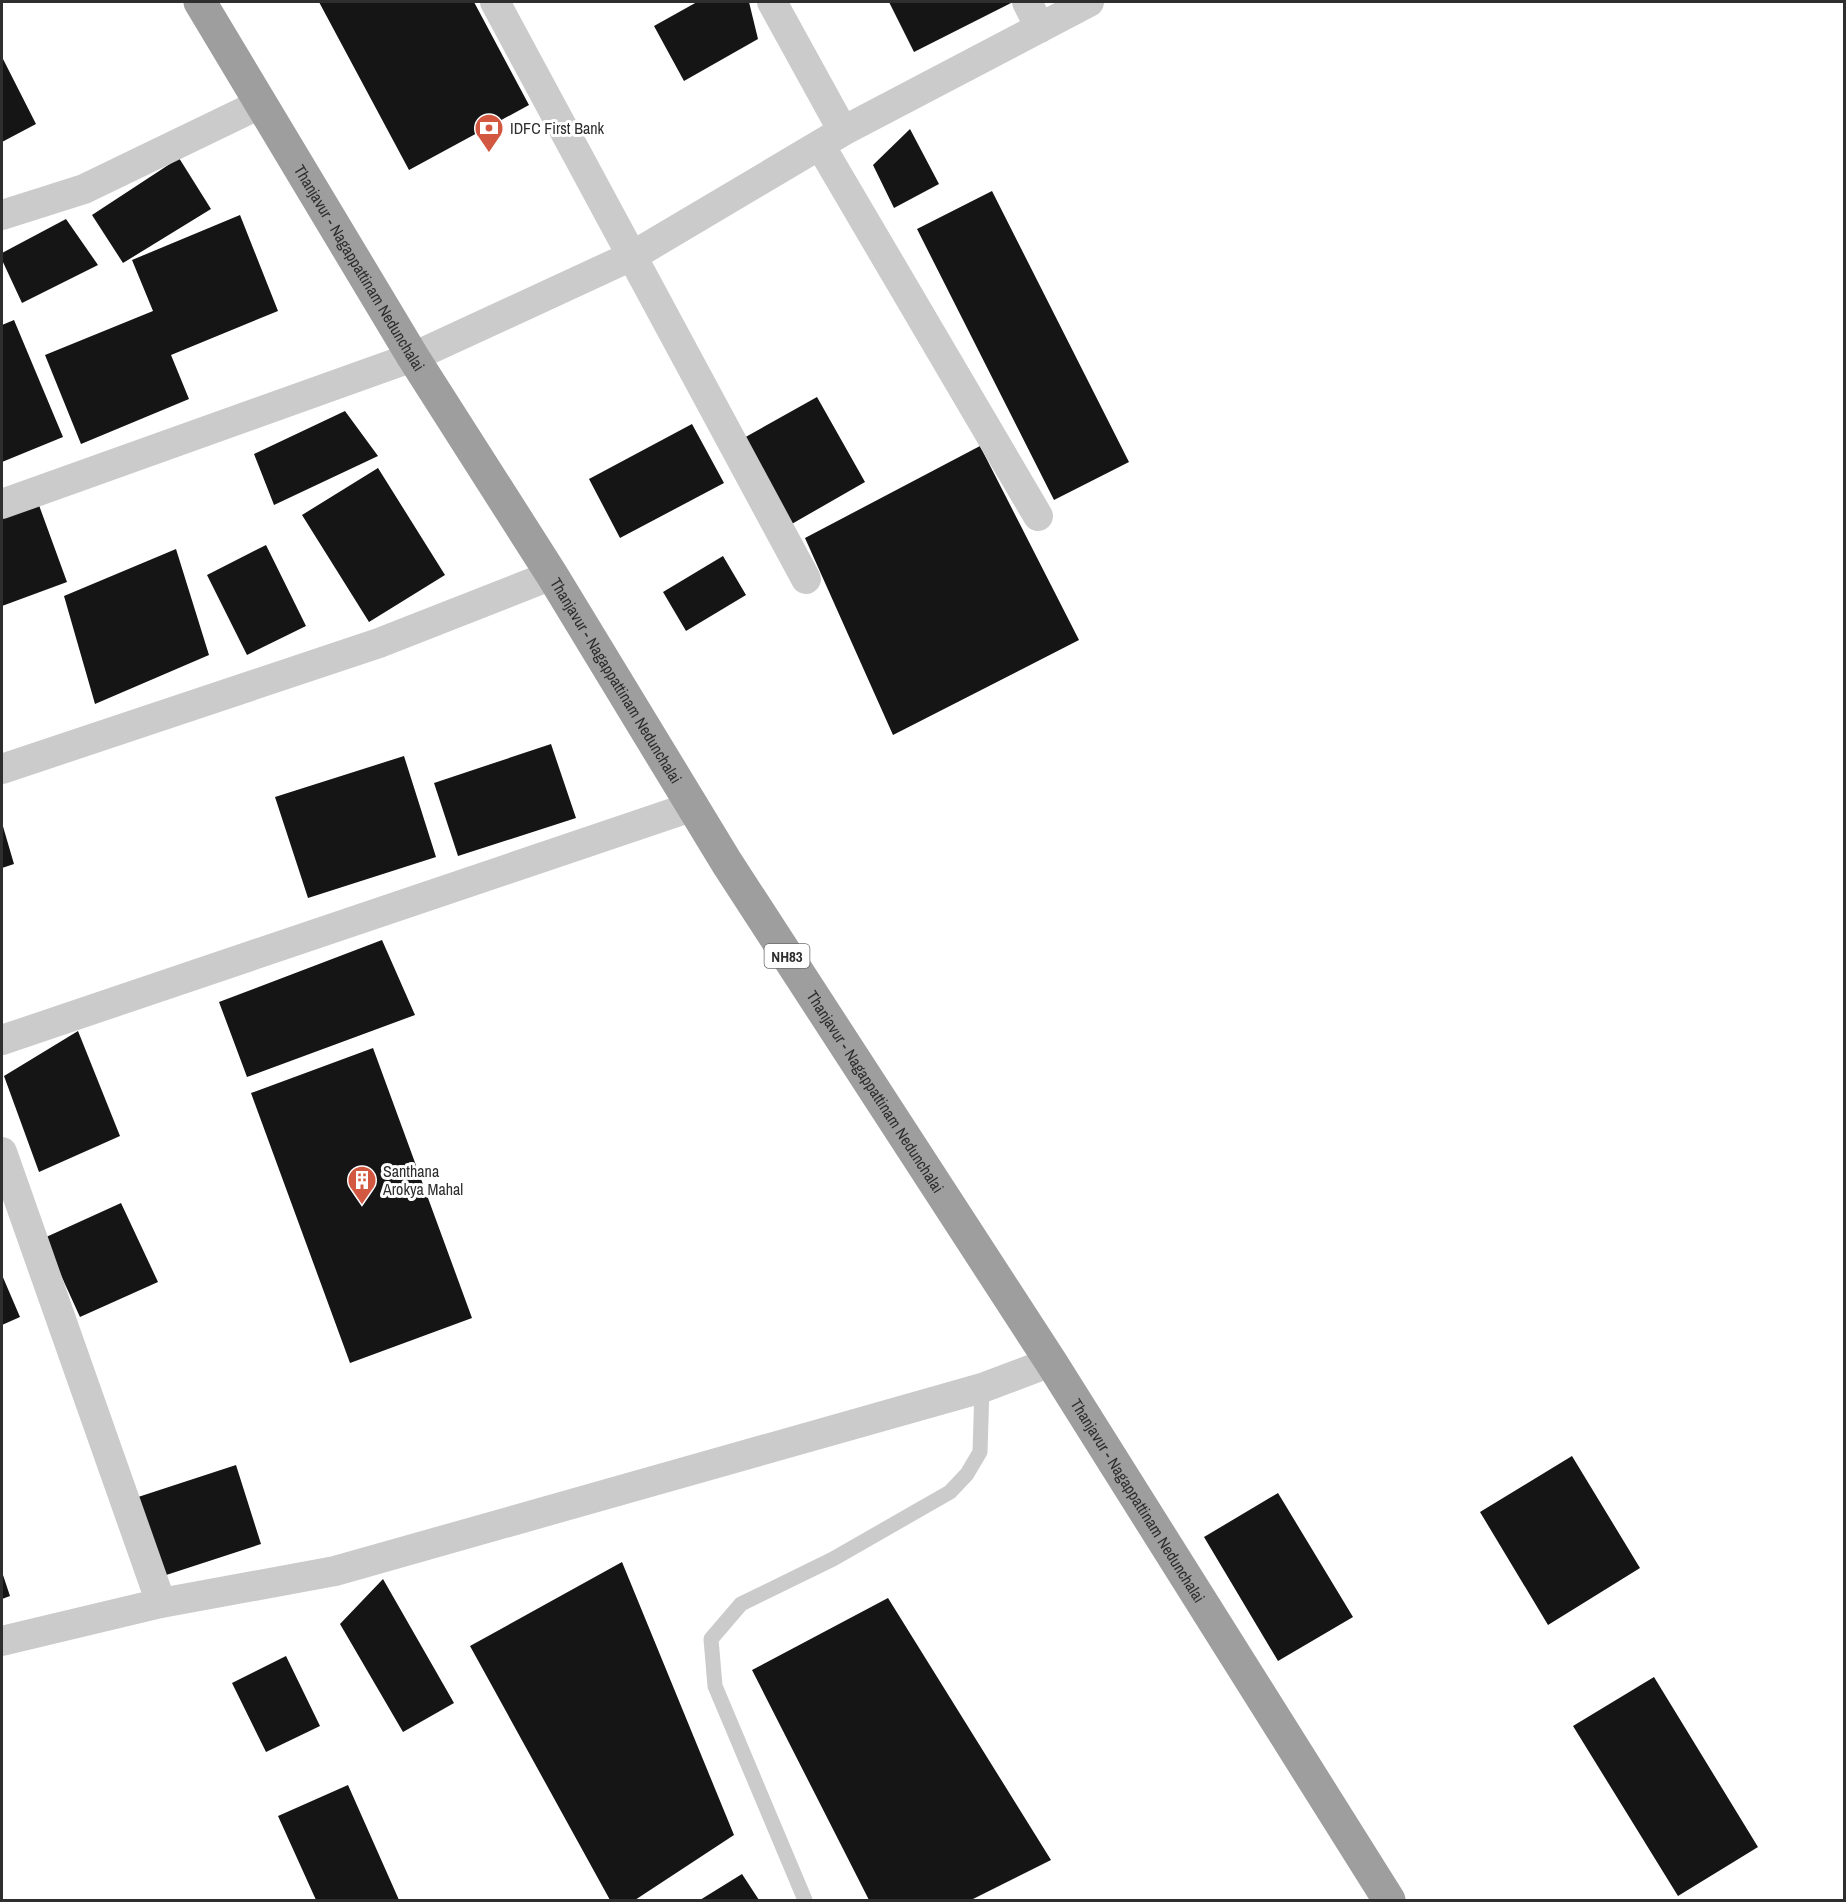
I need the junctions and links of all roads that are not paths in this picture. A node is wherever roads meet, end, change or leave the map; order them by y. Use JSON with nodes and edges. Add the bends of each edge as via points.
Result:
{"nodes":[{"id":1,"x":200,"y":2,"type":"edge"},
{"id":2,"x":495,"y":2,"type":"edge"},
{"id":3,"x":772,"y":2,"type":"edge"},
{"id":4,"x":1027,"y":2,"type":"edge"},
{"id":5,"x":1089,"y":2,"type":"edge"},
{"id":6,"x":1040,"y":28,"type":"junction"},
{"id":7,"x":260,"y":104,"type":"junction"},
{"id":8,"x":832,"y":138,"type":"junction"},
{"id":9,"x":2,"y":215,"type":"edge"},
{"id":10,"x":634,"y":255,"type":"junction"},
{"id":11,"x":413,"y":357,"type":"junction"},
{"id":12,"x":2,"y":504,"type":"edge"},
{"id":13,"x":1038,"y":516,"type":"dead end"},
{"id":14,"x":552,"y":575,"type":"junction"},
{"id":15,"x":806,"y":579,"type":"dead end"},
{"id":16,"x":2,"y":769,"type":"edge"},
{"id":17,"x":694,"y":806,"type":"junction"},
{"id":18,"x":2,"y":1040,"type":"edge"},
{"id":19,"x":2,"y":1152,"type":"edge"},
{"id":20,"x":1051,"y":1362,"type":"junction"},
{"id":21,"x":982,"y":1388,"type":"junction"},
{"id":22,"x":161,"y":1603,"type":"junction"},
{"id":23,"x":2,"y":1641,"type":"edge"},
{"id":24,"x":805,"y":1900,"type":"edge"},
{"id":25,"x":1389,"y":1900,"type":"edge"}],
"edges":[{"from":1,"to":7,"type":"highway","name":"Thanjavur - Nagappattinam Nedunchalai","number":"NH83"},
{"from":2,"to":10,"type":"street"},
{"from":3,"to":8,"type":"street"},
{"from":4,"to":6,"type":"street"},
{"from":5,"to":6,"type":"street"},
{"from":6,"to":8,"type":"street"},
{"from":7,"to":9,"type":"street","via":[[84,189]]},
{"from":7,"to":11,"type":"highway","name":"Thanjavur - Nagappattinam Nedunchalai","number":"NH83"},
{"from":8,"to":10,"type":"street"},
{"from":8,"to":13,"type":"street"},
{"from":10,"to":11,"type":"street"},
{"from":10,"to":15,"type":"street"},
{"from":11,"to":12,"type":"street"},
{"from":11,"to":14,"type":"highway","name":"Thanjavur - Nagappattinam Nedunchalai","number":"NH83"},
{"from":14,"to":16,"type":"street","via":[[379,643]]},
{"from":14,"to":17,"type":"highway","name":"Thanjavur - Nagappattinam Nedunchalai","number":"NH83"},
{"from":17,"to":18,"type":"street"},
{"from":17,"to":20,"type":"highway","name":"Thanjavur - Nagappattinam Nedunchalai","number":"NH83","via":[[727,863]]},
{"from":19,"to":22,"type":"street"},
{"from":20,"to":21,"type":"street"},
{"from":20,"to":25,"type":"highway","name":"Thanjavur - Nagappattinam Nedunchalai","number":"NH83"},
{"from":21,"to":22,"type":"street","via":[[335,1571]]},
{"from":21,"to":24,"type":"lane","via":[[980,1452],[950,1492],[833,1559],[741,1604],[711,1638],[715,1686]]},
{"from":22,"to":23,"type":"street"}]}
